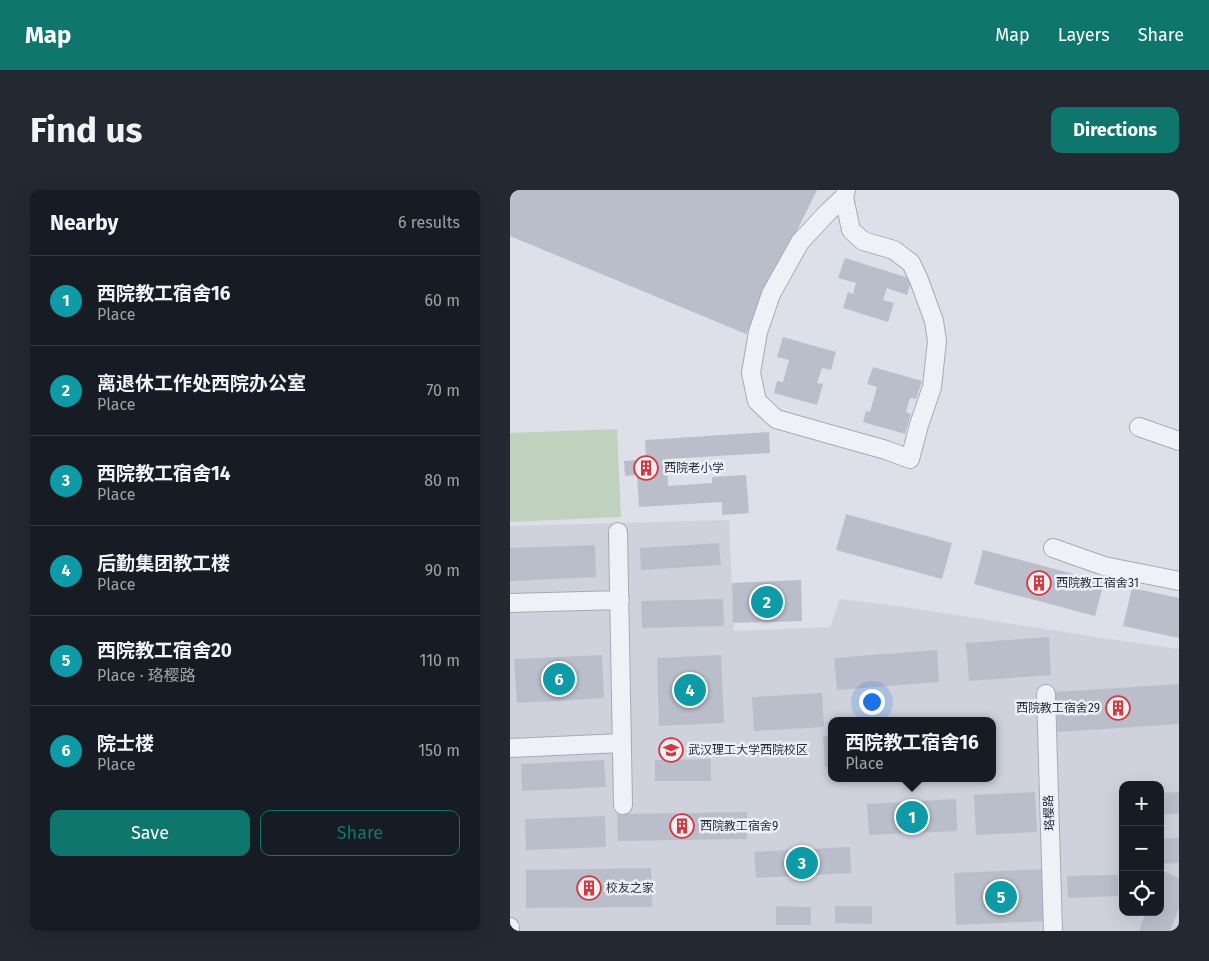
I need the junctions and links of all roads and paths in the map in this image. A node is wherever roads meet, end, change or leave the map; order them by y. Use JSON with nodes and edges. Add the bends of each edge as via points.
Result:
{"nodes":[{"id":1,"x":845,"y":193,"type":"edge"},
{"id":2,"x":1140,"y":427,"type":"dead end"},
{"id":3,"x":1179,"y":441,"type":"edge"},
{"id":4,"x":618,"y":532,"type":"dead end"},
{"id":5,"x":1053,"y":548,"type":"dead end"},
{"id":6,"x":1179,"y":581,"type":"edge"},
{"id":7,"x":620,"y":600,"type":"junction"},
{"id":8,"x":510,"y":603,"type":"edge"},
{"id":9,"x":1046,"y":694,"type":"dead end"},
{"id":10,"x":622,"y":743,"type":"junction"},
{"id":11,"x":510,"y":748,"type":"edge"},
{"id":12,"x":624,"y":805,"type":"dead end"},
{"id":13,"x":510,"y":927,"type":"edge"},
{"id":14,"x":510,"y":931,"type":"edge"},
{"id":15,"x":1053,"y":931,"type":"edge"}],
"edges":[{"from":1,"to":1,"type":"street","via":[[800,242],[771,294],[758,332],[751,373],[757,401],[776,419],[910,459],[932,387],[937,341],[934,320],[911,263],[894,250],[863,241],[851,230]]},
{"from":2,"to":3,"type":"street"},
{"from":4,"to":7,"type":"street"},
{"from":5,"to":6,"type":"street","via":[[1104,566]]},
{"from":7,"to":8,"type":"street"},
{"from":7,"to":10,"type":"street"},
{"from":9,"to":15,"type":"street","name":"珞樱路"},
{"from":10,"to":11,"type":"street"},
{"from":10,"to":12,"type":"street"},
{"from":13,"to":14,"type":"street"}]}
